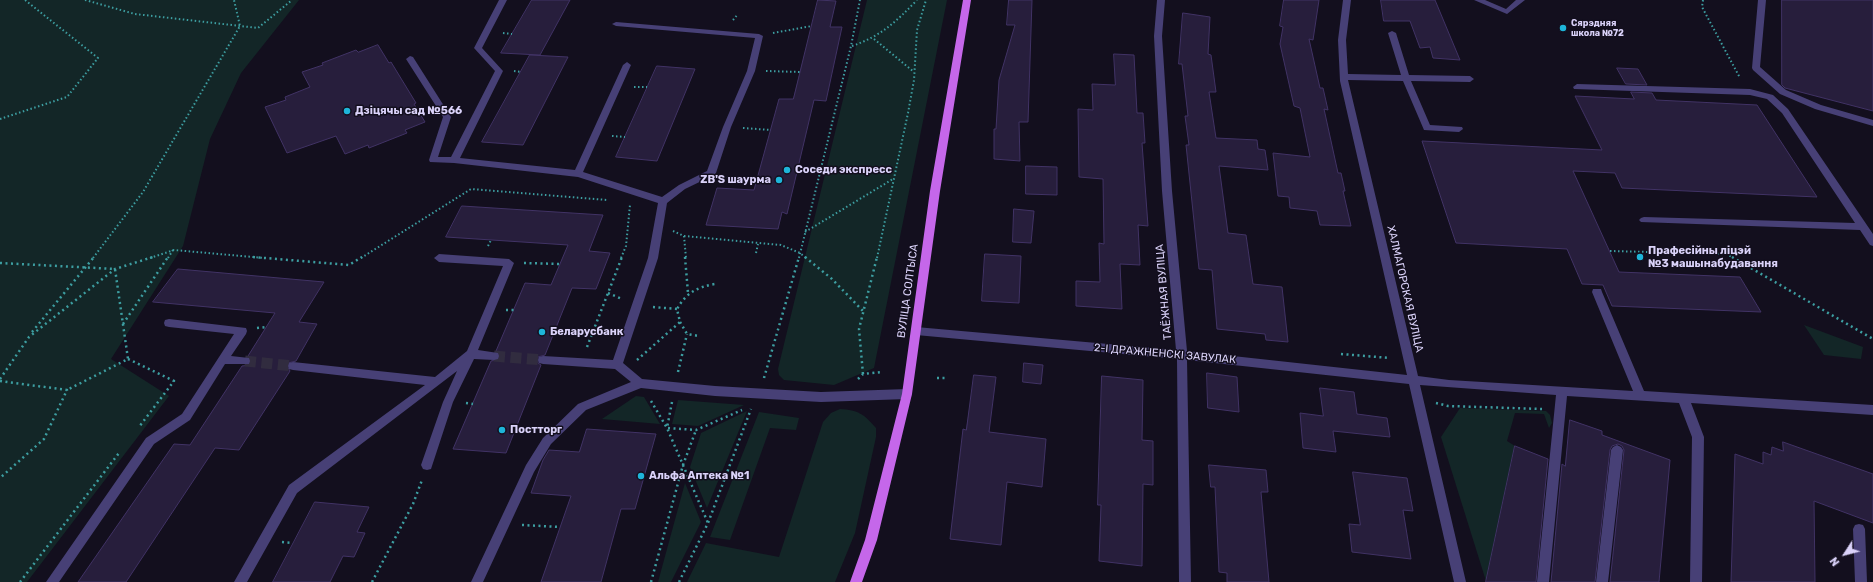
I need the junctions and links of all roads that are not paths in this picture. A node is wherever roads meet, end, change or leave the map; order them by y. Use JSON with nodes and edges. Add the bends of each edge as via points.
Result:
{"nodes":[{"id":1,"x":503,"y":0,"type":"edge"},
{"id":2,"x":967,"y":0,"type":"edge"},
{"id":3,"x":1161,"y":0,"type":"edge"},
{"id":4,"x":1347,"y":0,"type":"edge"},
{"id":5,"x":1478,"y":0,"type":"edge"},
{"id":6,"x":1521,"y":0,"type":"edge"},
{"id":7,"x":1762,"y":0,"type":"edge"},
{"id":8,"x":616,"y":24,"type":"dead end"},
{"id":9,"x":1392,"y":33,"type":"dead end"},
{"id":10,"x":410,"y":59,"type":"dead end"},
{"id":11,"x":627,"y":65,"type":"dead end"},
{"id":12,"x":1344,"y":77,"type":"junction"},
{"id":13,"x":1406,"y":78,"type":"junction"},
{"id":14,"x":1470,"y":80,"type":"dead end"},
{"id":15,"x":1576,"y":87,"type":"dead end"},
{"id":16,"x":1873,"y":123,"type":"edge"},
{"id":17,"x":1459,"y":129,"type":"dead end"},
{"id":18,"x":454,"y":160,"type":"junction"},
{"id":19,"x":578,"y":174,"type":"junction"},
{"id":20,"x":663,"y":201,"type":"junction"},
{"id":21,"x":1644,"y":220,"type":"dead end"},
{"id":22,"x":1863,"y":227,"type":"junction"},
{"id":23,"x":1873,"y":242,"type":"edge"},
{"id":24,"x":439,"y":258,"type":"dead end"},
{"id":25,"x":1597,"y":292,"type":"dead end"},
{"id":26,"x":169,"y":323,"type":"dead end"},
{"id":27,"x":916,"y":331,"type":"junction"},
{"id":28,"x":471,"y":354,"type":"junction"},
{"id":29,"x":1182,"y":355,"type":"junction"},
{"id":30,"x":494,"y":356,"type":"tunnel mouth"},
{"id":31,"x":222,"y":360,"type":"junction"},
{"id":32,"x":543,"y":360,"type":"tunnel mouth"},
{"id":33,"x":245,"y":361,"type":"tunnel mouth"},
{"id":34,"x":617,"y":365,"type":"junction"},
{"id":35,"x":293,"y":366,"type":"tunnel mouth"},
{"id":36,"x":1413,"y":380,"type":"junction"},
{"id":37,"x":437,"y":382,"type":"junction"},
{"id":38,"x":640,"y":383,"type":"junction"},
{"id":39,"x":1562,"y":391,"type":"junction"},
{"id":40,"x":907,"y":394,"type":"junction"},
{"id":41,"x":1641,"y":396,"type":"junction"},
{"id":42,"x":1683,"y":398,"type":"junction"},
{"id":43,"x":1873,"y":410,"type":"edge"},
{"id":44,"x":1617,"y":450,"type":"dead end"},
{"id":45,"x":427,"y":465,"type":"road end"},
{"id":46,"x":1859,"y":529,"type":"dead end"},
{"id":47,"x":52,"y":582,"type":"edge"},
{"id":48,"x":240,"y":582,"type":"edge"},
{"id":49,"x":477,"y":582,"type":"edge"},
{"id":50,"x":856,"y":582,"type":"edge"},
{"id":51,"x":1185,"y":582,"type":"edge"},
{"id":52,"x":1460,"y":582,"type":"edge"},
{"id":53,"x":1543,"y":582,"type":"edge"},
{"id":54,"x":1602,"y":582,"type":"edge"},
{"id":55,"x":1696,"y":582,"type":"edge"},
{"id":56,"x":1860,"y":582,"type":"edge"}],
"edges":[{"from":1,"to":18,"type":"street","via":[[478,48],[499,71]]},
{"from":2,"to":27,"type":"main road","name":"ВУЛІЦА СОЛТЫСА","via":[[935,191]]},
{"from":3,"to":29,"type":"street","name":"ТАЁЖНАЯ ВУЛІЦА","via":[[1158,36],[1167,191]]},
{"from":4,"to":12,"type":"street","name":"ХАЛМАГОРСКАЯ ВУЛІЦА","via":[[1342,40]]},
{"from":5,"to":6,"type":"street","via":[[1507,12]]},
{"from":7,"to":16,"type":"street","via":[[1756,68],[1783,92],[1818,107]]},
{"from":8,"to":20,"type":"street","via":[[759,36],[751,71],[711,173],[682,187]]},
{"from":9,"to":13,"type":"street"},
{"from":10,"to":18,"type":"street","via":[[447,117],[433,160]]},
{"from":11,"to":19,"type":"street"},
{"from":12,"to":13,"type":"street"},
{"from":12,"to":36,"type":"street","name":"ХАЛМАГОРСКАЯ ВУЛІЦА"},
{"from":13,"to":14,"type":"street"},
{"from":13,"to":17,"type":"street","via":[[1427,128]]},
{"from":15,"to":22,"type":"street","via":[[1750,92],[1770,98],[1785,111]]},
{"from":18,"to":19,"type":"street"},
{"from":19,"to":20,"type":"street"},
{"from":20,"to":34,"type":"street","via":[[653,258]]},
{"from":21,"to":22,"type":"street"},
{"from":22,"to":23,"type":"street"},
{"from":24,"to":28,"type":"street","via":[[509,263]]},
{"from":25,"to":41,"type":"street"},
{"from":26,"to":31,"type":"street","via":[[242,331]]},
{"from":27,"to":29,"type":"street","name":"2-І ДРАЖНЕНСКІ ЗАВУЛАК"},
{"from":27,"to":40,"type":"main road","name":"ВУЛІЦА СОЛТЫСА"},
{"from":28,"to":30,"type":"street"},
{"from":28,"to":37,"type":"street"},
{"from":28,"to":45,"type":"street","via":[[448,402]]},
{"from":29,"to":36,"type":"street","name":"2-І ДРАЖНЕНСКІ ЗАВУЛАК"},
{"from":29,"to":51,"type":"street","name":"ТАЁЖНАЯ ВУЛІЦА"},
{"from":31,"to":33,"type":"street"},
{"from":31,"to":47,"type":"street","via":[[186,417],[150,441]]},
{"from":32,"to":34,"type":"street"},
{"from":34,"to":38,"type":"street"},
{"from":35,"to":37,"type":"street"},
{"from":36,"to":39,"type":"street","name":"2-І ДРАЖНЕНСКІ ЗАВУЛАК"},
{"from":36,"to":52,"type":"street","name":"ХАЛМАГОРСКАЯ ВУЛІЦА"},
{"from":37,"to":48,"type":"street","via":[[293,489]]},
{"from":38,"to":40,"type":"street","via":[[715,391],[821,397]]},
{"from":38,"to":49,"type":"street","via":[[582,406],[547,441],[530,469]]},
{"from":39,"to":41,"type":"street","name":"2-І ДРАЖНЕНСКІ ЗАВУЛАК"},
{"from":39,"to":53,"type":"street"},
{"from":40,"to":50,"type":"main road","name":"ВУЛІЦА СОЛТЫСА","via":[[871,540]]},
{"from":41,"to":42,"type":"street","name":"2-І ДРАЖНЕНСКІ ЗАВУЛАК"},
{"from":42,"to":43,"type":"street","name":"2-І ДРАЖНЕНСКІ ЗАВУЛАК"},
{"from":42,"to":55,"type":"street","via":[[1698,437]]},
{"from":44,"to":54,"type":"street"},
{"from":46,"to":56,"type":"street"}]}
